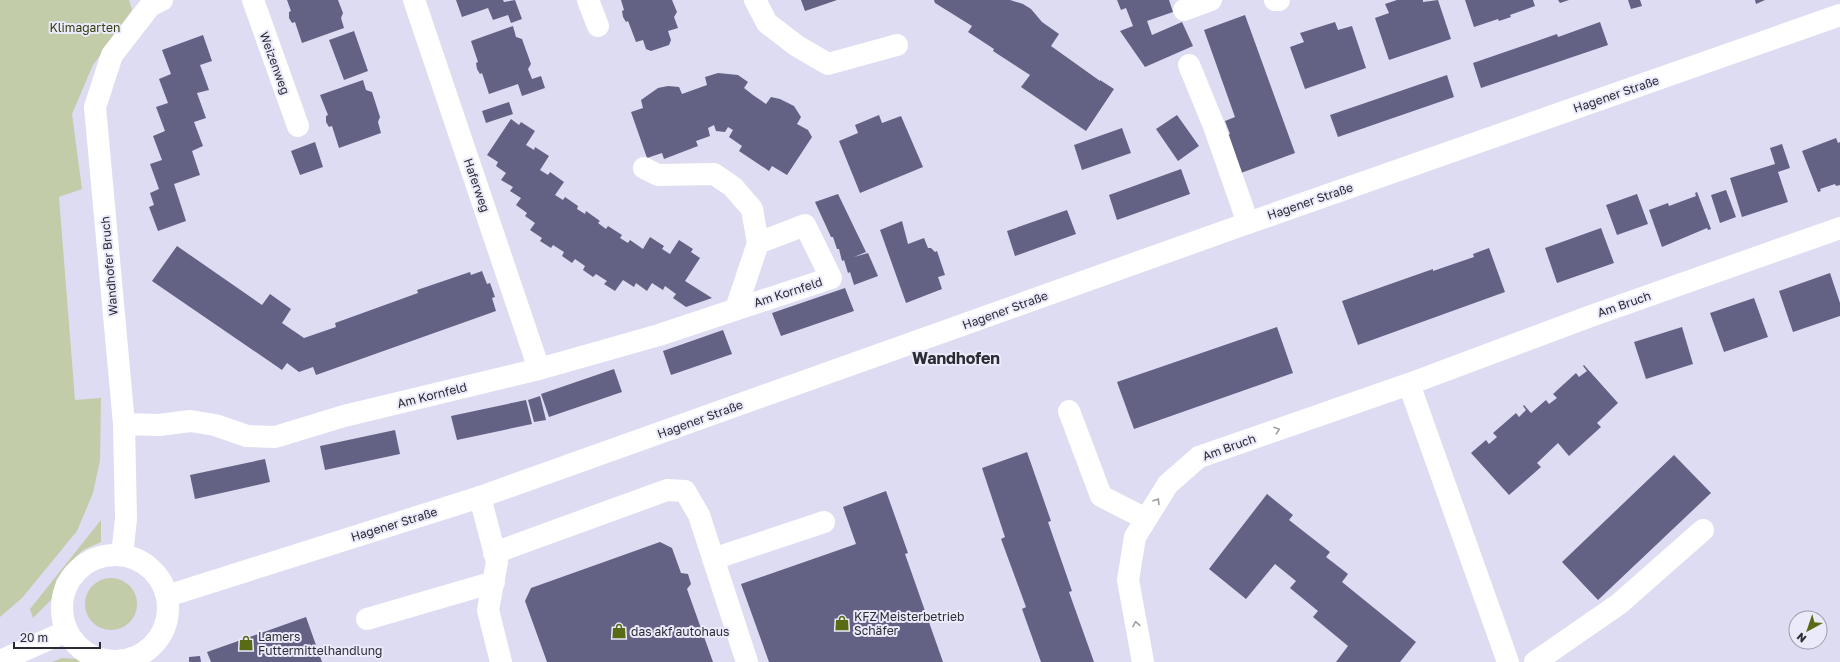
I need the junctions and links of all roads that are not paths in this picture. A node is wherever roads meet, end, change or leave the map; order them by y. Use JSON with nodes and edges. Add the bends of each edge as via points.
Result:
{"nodes":[{"id":1,"x":253,"y":0,"type":"edge"},
{"id":2,"x":414,"y":0,"type":"edge"},
{"id":3,"x":588,"y":0,"type":"edge"},
{"id":4,"x":755,"y":0,"type":"edge"},
{"id":5,"x":1211,"y":0,"type":"edge"},
{"id":6,"x":153,"y":2,"type":"edge"},
{"id":7,"x":1184,"y":10,"type":"dead end"},
{"id":8,"x":1840,"y":15,"type":"edge"},
{"id":9,"x":598,"y":26,"type":"dead end"},
{"id":10,"x":897,"y":45,"type":"dead end"},
{"id":11,"x":1189,"y":65,"type":"dead end"},
{"id":12,"x":298,"y":126,"type":"dead end"},
{"id":13,"x":644,"y":168,"type":"dead end"},
{"id":14,"x":1248,"y":223,"type":"junction"},
{"id":15,"x":1840,"y":228,"type":"edge"},
{"id":16,"x":758,"y":243,"type":"junction"},
{"id":17,"x":736,"y":309,"type":"junction"},
{"id":18,"x":539,"y":369,"type":"junction"},
{"id":19,"x":1409,"y":384,"type":"junction"},
{"id":20,"x":1069,"y":411,"type":"dead end"},
{"id":21,"x":124,"y":424,"type":"junction"},
{"id":22,"x":480,"y":498,"type":"junction"},
{"id":23,"x":1146,"y":519,"type":"junction"},
{"id":24,"x":824,"y":522,"type":"dead end"},
{"id":25,"x":1703,"y":530,"type":"dead end"},
{"id":26,"x":494,"y":553,"type":"junction"},
{"id":27,"x":122,"y":555,"type":"junction"},
{"id":28,"x":713,"y":559,"type":"junction"},
{"id":29,"x":494,"y":582,"type":"junction"},
{"id":30,"x":167,"y":596,"type":"junction"},
{"id":31,"x":367,"y":620,"type":"dead end"},
{"id":32,"x":67,"y":631,"type":"junction"},
{"id":33,"x":0,"y":660,"type":"edge"},
{"id":34,"x":132,"y":660,"type":"edge"},
{"id":35,"x":501,"y":662,"type":"edge"},
{"id":36,"x":747,"y":662,"type":"edge"},
{"id":37,"x":1143,"y":662,"type":"edge"},
{"id":38,"x":1508,"y":662,"type":"edge"},
{"id":39,"x":1535,"y":662,"type":"edge"}],
"edges":[{"from":1,"to":12,"type":"street","name":"Weizenweg"},
{"from":2,"to":18,"type":"street","name":"Haferweg"},
{"from":3,"to":9,"type":"street"},
{"from":4,"to":10,"type":"street","via":[[767,23],[797,46],[828,64]]},
{"from":5,"to":7,"type":"street"},
{"from":6,"to":21,"type":"street","name":"Wandhofer Bruch","via":[[112,55],[95,107]]},
{"from":8,"to":14,"type":"street","name":"Hagener Straße"},
{"from":11,"to":14,"type":"street","via":[[1214,126]]},
{"from":13,"to":16,"type":"street","via":[[658,175],[714,174],[733,187],[752,209]]},
{"from":14,"to":22,"type":"street","name":"Hagener Straße"},
{"from":15,"to":19,"type":"street","name":"Am Bruch"},
{"from":16,"to":17,"type":"street","name":"Am Kornfeld"},
{"from":16,"to":17,"type":"street","name":"Am Kornfeld","via":[[805,225],[830,278]]},
{"from":17,"to":18,"type":"street","name":"Am Kornfeld","via":[[659,335]]},
{"from":18,"to":21,"type":"street","name":"Am Kornfeld","via":[[344,416],[275,437],[246,436],[215,425],[190,421],[159,425]]},
{"from":23,"to":19,"type":"street","name":"Am Bruch","one_way":true,"via":[[1168,484],[1199,457]]},
{"from":19,"to":38,"type":"street"},
{"from":20,"to":23,"type":"street","via":[[1101,496]]},
{"from":21,"to":27,"type":"street","name":"Wandhofer Bruch","via":[[126,519]]},
{"from":22,"to":26,"type":"street"},
{"from":22,"to":30,"type":"street","name":"Hagener Straße"},
{"from":37,"to":23,"type":"street","name":"Am Bruch","one_way":true,"via":[[1128,580],[1135,537]]},
{"from":24,"to":28,"type":"street"},
{"from":25,"to":39,"type":"street","via":[[1619,604]]},
{"from":26,"to":28,"type":"street","via":[[667,490],[685,490],[699,515]]},
{"from":26,"to":29,"type":"street","via":[[497,562]]},
{"from":27,"to":30,"type":"street","via":[[138,559],[151,568],[161,581]]},
{"from":27,"to":32,"type":"street","via":[[99,557],[80,568],[66,586],[62,608]]},
{"from":28,"to":36,"type":"street"},
{"from":29,"to":31,"type":"street"},
{"from":29,"to":35,"type":"street","via":[[488,610]]},
{"from":30,"to":34,"type":"street","via":[[168,612],[165,627],[146,651]]},
{"from":32,"to":33,"type":"street"},
{"from":32,"to":34,"type":"street","via":[[87,653],[116,661]]}]}
